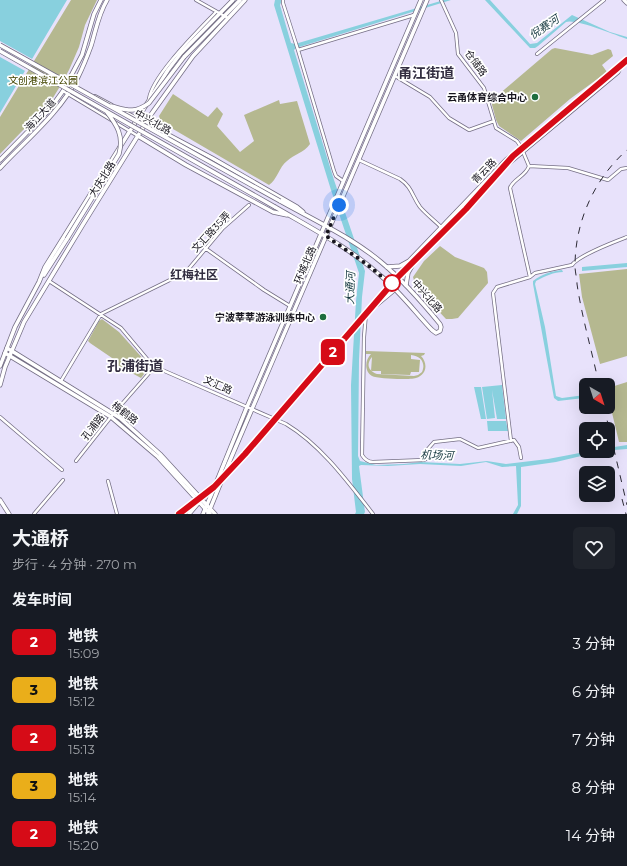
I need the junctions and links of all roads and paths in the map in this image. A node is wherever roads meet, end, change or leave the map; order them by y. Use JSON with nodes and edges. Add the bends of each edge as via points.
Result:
{"nodes":[{"id":1,"x":101,"y":0,"type":"edge"},
{"id":2,"x":107,"y":0,"type":"edge"},
{"id":3,"x":196,"y":0,"type":"edge"},
{"id":4,"x":233,"y":0,"type":"edge"},
{"id":5,"x":240,"y":0,"type":"edge"},
{"id":6,"x":245,"y":0,"type":"edge"},
{"id":7,"x":283,"y":0,"type":"edge"},
{"id":8,"x":421,"y":0,"type":"edge"},
{"id":9,"x":427,"y":0,"type":"edge"},
{"id":10,"x":441,"y":0,"type":"edge"},
{"id":11,"x":604,"y":0,"type":"edge"},
{"id":12,"x":624,"y":0,"type":"edge"},
{"id":13,"x":627,"y":3,"type":"edge"},
{"id":14,"x":218,"y":13,"type":"junction"},
{"id":15,"x":414,"y":15,"type":"junction"},
{"id":16,"x":226,"y":17,"type":"junction"},
{"id":17,"x":0,"y":45,"type":"edge"},
{"id":18,"x":298,"y":50,"type":"junction"},
{"id":19,"x":0,"y":51,"type":"edge"},
{"id":20,"x":537,"y":54,"type":"dead end"},
{"id":21,"x":395,"y":76,"type":"junction"},
{"id":22,"x":68,"y":81,"type":"junction"},
{"id":23,"x":74,"y":84,"type":"junction"},
{"id":24,"x":63,"y":91,"type":"junction"},
{"id":25,"x":68,"y":94,"type":"junction"},
{"id":26,"x":105,"y":107,"type":"junction"},
{"id":27,"x":138,"y":119,"type":"junction"},
{"id":28,"x":494,"y":122,"type":"junction"},
{"id":29,"x":146,"y":123,"type":"junction"},
{"id":30,"x":130,"y":131,"type":"junction"},
{"id":31,"x":138,"y":136,"type":"junction"},
{"id":32,"x":521,"y":147,"type":"junction"},
{"id":33,"x":523,"y":152,"type":"junction"},
{"id":34,"x":0,"y":160,"type":"edge"},
{"id":35,"x":359,"y":160,"type":"junction"},
{"id":36,"x":529,"y":166,"type":"junction"},
{"id":37,"x":0,"y":168,"type":"edge"},
{"id":38,"x":627,"y":168,"type":"edge"},
{"id":39,"x":344,"y":182,"type":"junction"},
{"id":40,"x":249,"y":205,"type":"dead end"},
{"id":41,"x":292,"y":217,"type":"junction"},
{"id":42,"x":310,"y":218,"type":"junction"},
{"id":43,"x":325,"y":226,"type":"junction"},
{"id":44,"x":441,"y":227,"type":"junction"},
{"id":45,"x":330,"y":228,"type":"junction"},
{"id":46,"x":321,"y":234,"type":"junction"},
{"id":47,"x":326,"y":236,"type":"junction"},
{"id":48,"x":627,"y":238,"type":"edge"},
{"id":49,"x":205,"y":248,"type":"junction"},
{"id":50,"x":387,"y":267,"type":"junction"},
{"id":51,"x":530,"y":277,"type":"junction"},
{"id":52,"x":48,"y":281,"type":"junction"},
{"id":53,"x":39,"y":282,"type":"junction"},
{"id":54,"x":406,"y":285,"type":"junction"},
{"id":55,"x":395,"y":290,"type":"junction"},
{"id":56,"x":290,"y":306,"type":"junction"},
{"id":57,"x":101,"y":314,"type":"junction"},
{"id":58,"x":6,"y":348,"type":"junction"},
{"id":59,"x":11,"y":351,"type":"junction"},
{"id":60,"x":5,"y":353,"type":"junction"},
{"id":61,"x":9,"y":356,"type":"junction"},
{"id":62,"x":0,"y":366,"type":"edge"},
{"id":63,"x":153,"y":366,"type":"junction"},
{"id":64,"x":62,"y":381,"type":"junction"},
{"id":65,"x":0,"y":385,"type":"edge"},
{"id":66,"x":247,"y":407,"type":"junction"},
{"id":67,"x":252,"y":409,"type":"junction"},
{"id":68,"x":114,"y":413,"type":"junction"},
{"id":69,"x":0,"y":417,"type":"edge"},
{"id":70,"x":111,"y":417,"type":"junction"},
{"id":71,"x":511,"y":441,"type":"junction"},
{"id":72,"x":521,"y":458,"type":"dead end"},
{"id":73,"x":76,"y":461,"type":"dead end"},
{"id":74,"x":62,"y":470,"type":"dead end"},
{"id":75,"x":63,"y":480,"type":"dead end"},
{"id":76,"x":108,"y":481,"type":"dead end"},
{"id":77,"x":217,"y":481,"type":"junction"},
{"id":78,"x":0,"y":500,"type":"edge"},
{"id":79,"x":201,"y":501,"type":"junction"},
{"id":80,"x":206,"y":506,"type":"junction"},
{"id":81,"x":209,"y":512,"type":"edge"},
{"id":82,"x":9,"y":514,"type":"edge"},
{"id":83,"x":34,"y":514,"type":"edge"},
{"id":84,"x":117,"y":514,"type":"edge"},
{"id":85,"x":189,"y":514,"type":"edge"},
{"id":86,"x":203,"y":514,"type":"edge"},
{"id":87,"x":215,"y":514,"type":"edge"},
{"id":88,"x":373,"y":514,"type":"edge"}],
"edges":[{"from":1,"to":22,"type":"main road","name":"海江大道","via":[[94,14],[82,55]]},
{"from":2,"to":23,"type":"main road","name":"海江大道","via":[[99,16],[86,59]]},
{"from":3,"to":14,"type":"street"},
{"from":4,"to":14,"type":"main road","name":"大庆北路"},
{"from":5,"to":16,"type":"main road","name":"大庆北路"},
{"from":6,"to":16,"type":"main road","name":"大庆北路"},
{"from":7,"to":18,"type":"street"},
{"from":8,"to":15,"type":"main road","name":"环城北路"},
{"from":9,"to":21,"type":"main road","name":"环城北路"},
{"from":10,"to":28,"type":"street","name":"仓储路","via":[[456,33],[458,54],[484,88]]},
{"from":11,"to":20,"type":"street"},
{"from":12,"to":13,"type":"main road"},
{"from":14,"to":16,"type":"street"},
{"from":14,"to":27,"type":"main road","name":"大庆北路","via":[[168,70]]},
{"from":15,"to":18,"type":"street"},
{"from":15,"to":39,"type":"main road","name":"环城北路"},
{"from":16,"to":26,"type":"main road","bridge":true,"via":[[184,57],[154,98],[143,108],[128,111]]},
{"from":16,"to":29,"type":"main road","name":"大庆北路","via":[[182,70]]},
{"from":17,"to":26,"type":"main road","bridge":true},
{"from":18,"to":39,"type":"street","via":[[334,171]]},
{"from":19,"to":26,"type":"main road","bridge":true},
{"from":21,"to":28,"type":"street","via":[[430,97],[449,118],[470,130]]},
{"from":21,"to":35,"type":"main road","name":"环城北路"},
{"from":22,"to":23,"type":"street"},
{"from":22,"to":24,"type":"main road","name":"海江大道"},
{"from":23,"to":25,"type":"main road","name":"海江大道"},
{"from":23,"to":27,"type":"street"},
{"from":24,"to":25,"type":"street"},
{"from":24,"to":34,"type":"main road","name":"海江大道","via":[[50,109]]},
{"from":25,"to":30,"type":"street"},
{"from":25,"to":37,"type":"main road","name":"海江大道","via":[[53,115]]},
{"from":26,"to":41,"type":"main road","name":"中兴北路","bridge":true},
{"from":26,"to":42,"type":"main road","name":"中兴北路","bridge":true},
{"from":26,"to":53,"type":"main road","bridge":true,"via":[[119,131],[119,154]]},
{"from":27,"to":29,"type":"street"},
{"from":27,"to":30,"type":"main road","name":"大庆北路"},
{"from":28,"to":32,"type":"street","via":[[498,130],[512,137]]},
{"from":29,"to":31,"type":"main road","name":"大庆北路"},
{"from":29,"to":42,"type":"main road","via":[[297,207]]},
{"from":30,"to":31,"type":"street"},
{"from":30,"to":53,"type":"main road","name":"大庆北路","via":[[44,267]]},
{"from":31,"to":41,"type":"main road","via":[[273,212]]},
{"from":31,"to":52,"type":"main road","name":"大庆北路"},
{"from":32,"to":33,"type":"street"},
{"from":32,"to":33,"type":"main road","name":"青云路","via":[[618,68],[618,72]]},
{"from":32,"to":44,"type":"main road","name":"青云路"},
{"from":33,"to":36,"type":"street"},
{"from":33,"to":54,"type":"main road","name":"青云路","via":[[509,163],[413,264]]},
{"from":35,"to":44,"type":"street","via":[[406,183],[421,208]]},
{"from":35,"to":45,"type":"main road","name":"环城北路"},
{"from":36,"to":38,"type":"street","via":[[568,168],[608,180],[621,169]]},
{"from":36,"to":51,"type":"street","via":[[510,188]]},
{"from":39,"to":43,"type":"main road","name":"环城北路"},
{"from":40,"to":49,"type":"street","name":"文汇路35弄"},
{"from":41,"to":46,"type":"main road","name":"中兴北路"},
{"from":42,"to":43,"type":"main road","name":"中兴北路"},
{"from":43,"to":45,"type":"main road","name":"中兴北路"},
{"from":43,"to":46,"type":"main road","name":"环城北路"},
{"from":44,"to":50,"type":"main road","name":"青云路","via":[[406,263]]},
{"from":45,"to":47,"type":"main road","name":"环城北路"},
{"from":45,"to":50,"type":"main road","name":"中兴北路"},
{"from":46,"to":47,"type":"main road","name":"中兴北路"},
{"from":46,"to":56,"type":"main road","name":"环城北路"},
{"from":47,"to":55,"type":"main road","name":"中兴北路","via":[[368,265]]},
{"from":47,"to":67,"type":"main road","name":"环城北路"},
{"from":48,"to":51,"type":"street","via":[[585,255],[575,260],[572,265],[535,273]]},
{"from":49,"to":56,"type":"street"},
{"from":49,"to":57,"type":"street","name":"文汇路35弄","via":[[186,272]]},
{"from":50,"to":54,"type":"main road","name":"中兴北路"},
{"from":51,"to":71,"type":"street","via":[[497,287],[493,293]]},
{"from":52,"to":57,"type":"street","name":"文汇路"},
{"from":52,"to":59,"type":"main road","name":"大庆北路","via":[[24,322]]},
{"from":53,"to":58,"type":"main road","name":"大庆北路"},
{"from":54,"to":55,"type":"main road","name":"中兴北路","via":[[440,324],[440,330],[432,330]]},
{"from":55,"to":71,"type":"street","via":[[377,305],[368,308],[366,313],[362,455],[364,459],[373,462],[424,460],[427,450],[434,442],[439,441],[460,439],[478,448]]},
{"from":56,"to":66,"type":"main road","name":"环城北路"},
{"from":57,"to":63,"type":"street","name":"文汇路","via":[[121,328]]},
{"from":57,"to":64,"type":"street"},
{"from":58,"to":59,"type":"main road","name":"梅鹤路"},
{"from":58,"to":60,"type":"main road","name":"大庆北路"},
{"from":59,"to":61,"type":"main road","name":"大庆北路"},
{"from":59,"to":64,"type":"main road","name":"梅鹤路"},
{"from":60,"to":61,"type":"main road","name":"梅鹤路"},
{"from":60,"to":62,"type":"main road","name":"大庆北路"},
{"from":61,"to":65,"type":"main road","name":"大庆北路"},
{"from":61,"to":70,"type":"main road","name":"梅鹤路"},
{"from":63,"to":66,"type":"street","name":"文汇路"},
{"from":63,"to":68,"type":"street","name":"孔浦路"},
{"from":64,"to":68,"type":"main road","name":"梅鹤路"},
{"from":66,"to":67,"type":"street","name":"文汇路"},
{"from":66,"to":77,"type":"main road","name":"环城北路"},
{"from":67,"to":81,"type":"main road","name":"环城北路"},
{"from":67,"to":88,"type":"street","name":"文汇路","via":[[286,424],[310,441],[324,454]]},
{"from":68,"to":70,"type":"street","name":"孔浦路"},
{"from":68,"to":79,"type":"main road","name":"梅鹤路","via":[[160,454]]},
{"from":69,"to":74,"type":"street"},
{"from":70,"to":73,"type":"street","name":"孔浦路"},
{"from":70,"to":79,"type":"main road","name":"梅鹤路","via":[[158,457]]},
{"from":71,"to":72,"type":"street","via":[[514,440]]},
{"from":75,"to":83,"type":"street"},
{"from":76,"to":84,"type":"street"},
{"from":77,"to":79,"type":"main road","name":"环城北路"},
{"from":77,"to":80,"type":"main road","name":"环城北路"},
{"from":78,"to":82,"type":"main road"},
{"from":79,"to":80,"type":"main road","name":"梅鹤路"},
{"from":79,"to":85,"type":"main road","name":"环城北路"},
{"from":80,"to":81,"type":"main road","name":"梅鹤路"},
{"from":80,"to":86,"type":"main road","name":"环城北路"},
{"from":81,"to":87,"type":"main road","name":"梅鹤路"}]}
